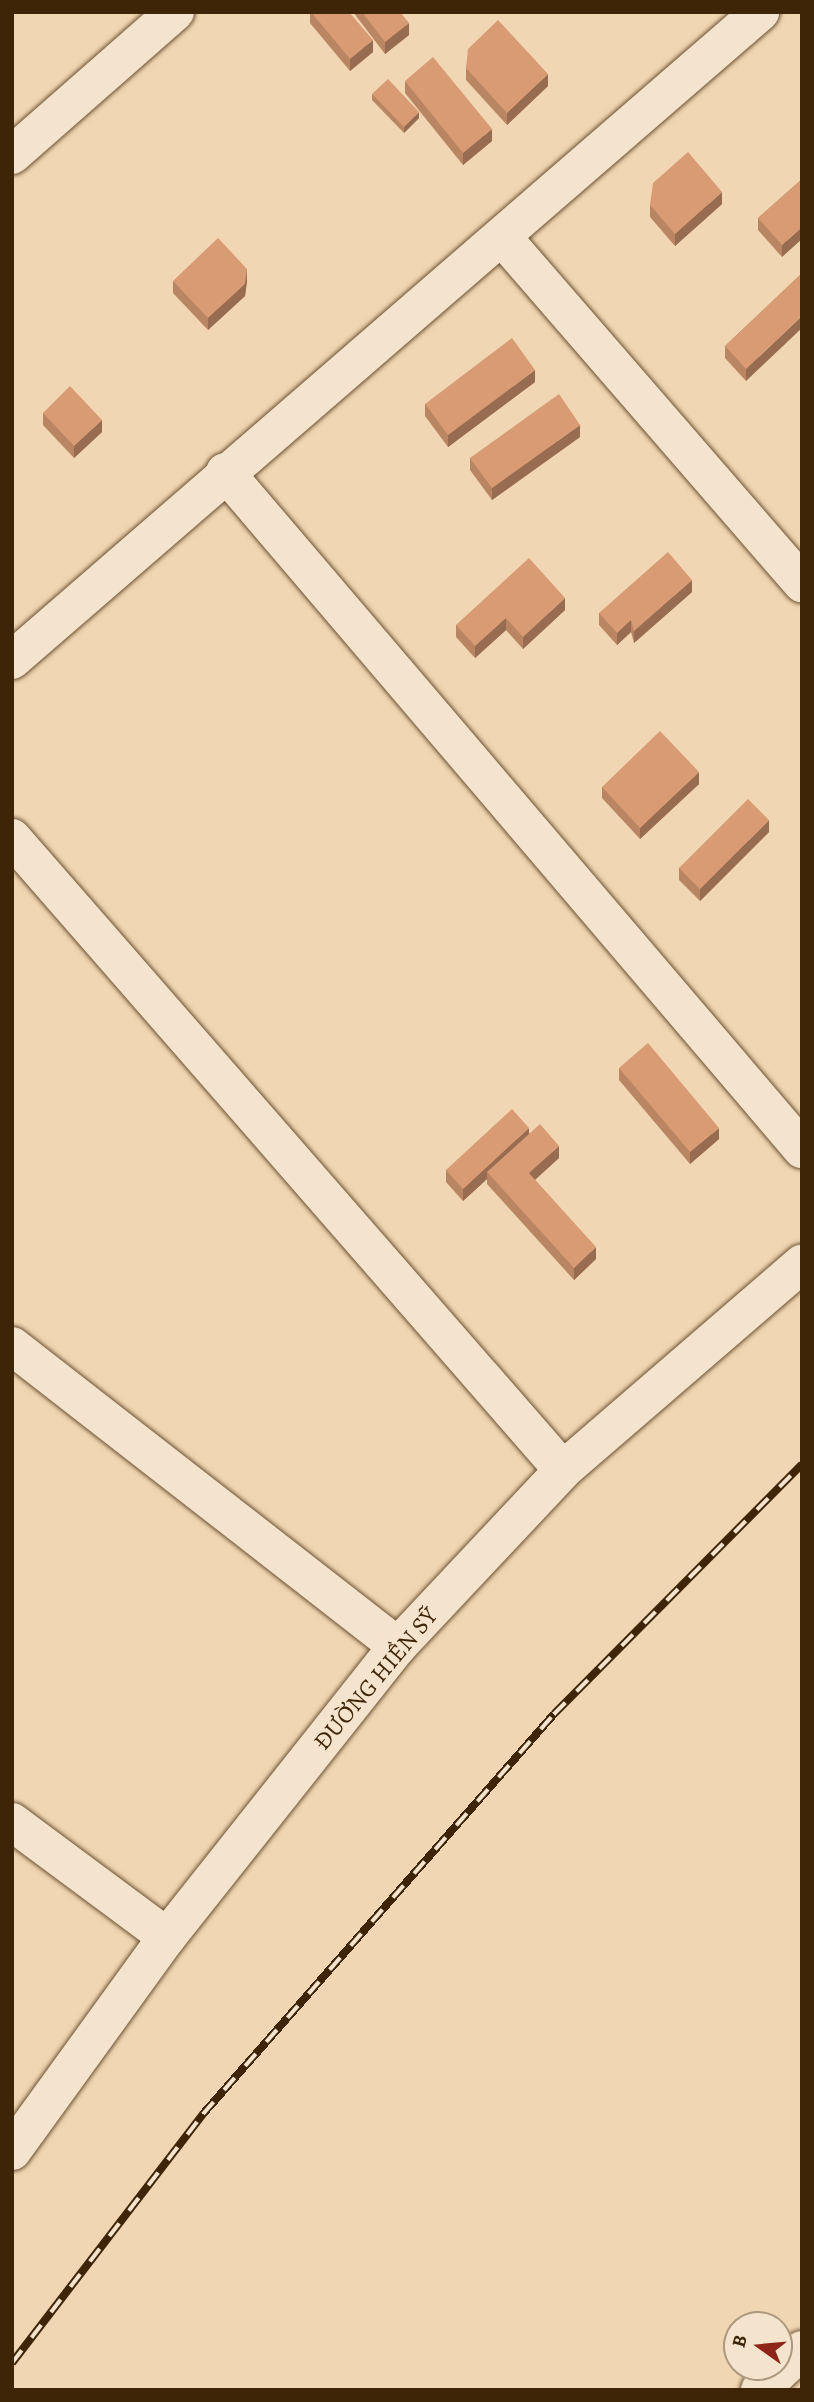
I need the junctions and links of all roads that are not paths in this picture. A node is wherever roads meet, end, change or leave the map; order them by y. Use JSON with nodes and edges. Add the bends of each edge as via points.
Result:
{"nodes":[{"id":1,"x":175,"y":12,"type":"edge"},
{"id":2,"x":760,"y":12,"type":"edge"},
{"id":3,"x":12,"y":155,"type":"edge"},
{"id":4,"x":503,"y":237,"type":"junction"},
{"id":5,"x":225,"y":472,"type":"junction"},
{"id":6,"x":802,"y":583,"type":"edge"},
{"id":7,"x":12,"y":660,"type":"edge"},
{"id":8,"x":12,"y":838,"type":"edge"},
{"id":9,"x":802,"y":1149,"type":"edge"},
{"id":10,"x":802,"y":1264,"type":"edge"},
{"id":11,"x":12,"y":1346,"type":"edge"},
{"id":12,"x":563,"y":1470,"type":"junction"},
{"id":13,"x":398,"y":1646,"type":"junction"},
{"id":14,"x":12,"y":1822,"type":"edge"},
{"id":15,"x":167,"y":1937,"type":"junction"},
{"id":16,"x":12,"y":2151,"type":"edge"},
{"id":17,"x":802,"y":2350,"type":"edge"},
{"id":18,"x":760,"y":2390,"type":"edge"}],
"edges":[{"from":1,"to":3,"type":"street"},
{"from":2,"to":4,"type":"street"},
{"from":4,"to":5,"type":"street"},
{"from":4,"to":6,"type":"street"},
{"from":5,"to":7,"type":"street"},
{"from":5,"to":9,"type":"street"},
{"from":8,"to":12,"type":"street"},
{"from":10,"to":12,"type":"street","name":"ĐƯỜNG HIỀN SỸ"},
{"from":11,"to":13,"type":"street"},
{"from":12,"to":13,"type":"street","name":"ĐƯỜNG HIỀN SỸ"},
{"from":13,"to":15,"type":"street","name":"ĐƯỜNG HIỀN SỸ"},
{"from":14,"to":15,"type":"street"},
{"from":15,"to":16,"type":"street","name":"ĐƯỜNG HIỀN SỸ"},
{"from":17,"to":18,"type":"street"}]}
